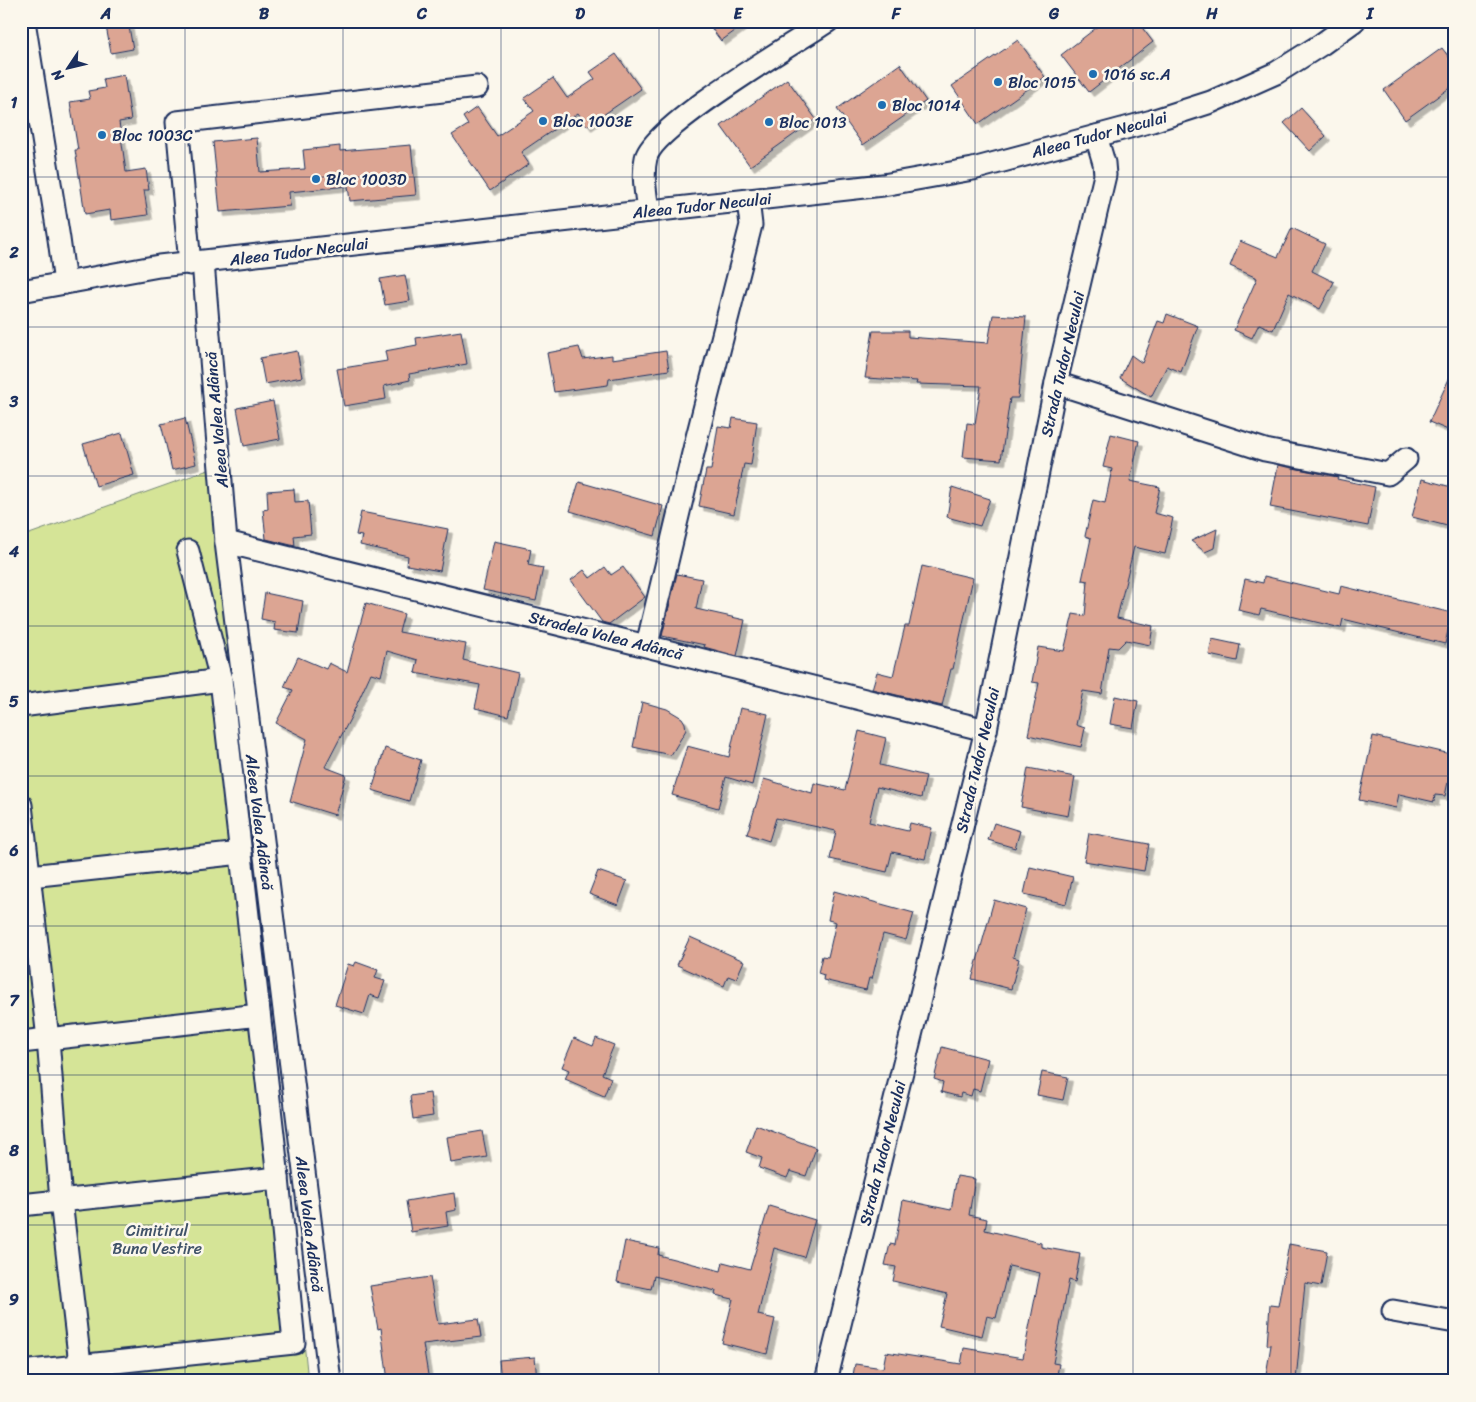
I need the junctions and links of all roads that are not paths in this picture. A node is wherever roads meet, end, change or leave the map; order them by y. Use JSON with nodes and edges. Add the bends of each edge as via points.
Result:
{"nodes":[{"id":1,"x":24,"y":21,"type":"edge"},
{"id":2,"x":828,"y":21,"type":"edge"},
{"id":3,"x":1354,"y":21,"type":"edge"},
{"id":4,"x":478,"y":87,"type":"dead end"},
{"id":5,"x":1096,"y":136,"type":"junction"},
{"id":6,"x":748,"y":200,"type":"junction"},
{"id":7,"x":648,"y":211,"type":"junction"},
{"id":8,"x":197,"y":263,"type":"junction"},
{"id":9,"x":65,"y":283,"type":"junction"},
{"id":10,"x":21,"y":290,"type":"edge"},
{"id":11,"x":1056,"y":383,"type":"junction"},
{"id":12,"x":1406,"y":459,"type":"dead end"},
{"id":13,"x":226,"y":542,"type":"junction"},
{"id":14,"x":188,"y":551,"type":"dead end"},
{"id":15,"x":647,"y":645,"type":"junction"},
{"id":16,"x":221,"y":680,"type":"junction"},
{"id":17,"x":21,"y":706,"type":"edge"},
{"id":18,"x":986,"y":730,"type":"junction"},
{"id":19,"x":21,"y":805,"type":"edge"},
{"id":20,"x":241,"y":853,"type":"junction"},
{"id":21,"x":26,"y":877,"type":"edge"},
{"id":22,"x":259,"y":1015,"type":"junction"},
{"id":23,"x":48,"y":1039,"type":"junction"},
{"id":24,"x":21,"y":1042,"type":"edge"},
{"id":25,"x":278,"y":1178,"type":"junction"},
{"id":26,"x":61,"y":1201,"type":"junction"},
{"id":27,"x":21,"y":1205,"type":"edge"},
{"id":28,"x":1393,"y":1311,"type":"dead end"},
{"id":29,"x":1455,"y":1322,"type":"edge"},
{"id":30,"x":21,"y":1372,"type":"edge"},
{"id":31,"x":82,"y":1373,"type":"edge"},
{"id":32,"x":330,"y":1381,"type":"edge"},
{"id":33,"x":826,"y":1381,"type":"edge"}],
"edges":[{"from":1,"to":9,"type":"street"},
{"from":2,"to":7,"type":"street","via":[[721,90],[660,136],[646,156],[644,181]]},
{"from":3,"to":5,"type":"street","name":"Aleea Tudor Neculai","via":[[1276,72],[1211,102]]},
{"from":4,"to":8,"type":"street","name":"Aleea Valea Adâncă","via":[[177,122]]},
{"from":5,"to":6,"type":"street","name":"Aleea Tudor Neculai","via":[[972,169],[882,185]]},
{"from":5,"to":11,"type":"street","name":"Strada Tudor Neculai","via":[[1105,175]]},
{"from":6,"to":7,"type":"street","name":"Aleea Tudor Neculai"},
{"from":6,"to":15,"type":"street","via":[[751,225]]},
{"from":7,"to":8,"type":"street","name":"Aleea Tudor Neculai"},
{"from":8,"to":9,"type":"street","name":"Aleea Tudor Neculai","via":[[159,266]]},
{"from":8,"to":13,"type":"street","name":"Aleea Valea Adâncă"},
{"from":9,"to":10,"type":"street","name":"Aleea Tudor Neculai"},
{"from":11,"to":12,"type":"street","via":[[1265,450],[1388,474]]},
{"from":11,"to":18,"type":"street","name":"Strada Tudor Neculai"},
{"from":13,"to":15,"type":"street","name":"Stradela Valea Adâncă"},
{"from":13,"to":32,"type":"street","name":"Aleea Valea Adâncă"},
{"from":14,"to":16,"type":"street"},
{"from":15,"to":18,"type":"street","name":"Stradela Valea Adâncă"},
{"from":16,"to":17,"type":"street"},
{"from":16,"to":20,"type":"street"},
{"from":18,"to":33,"type":"street","name":"Strada Tudor Neculai"},
{"from":19,"to":21,"type":"street"},
{"from":20,"to":21,"type":"street"},
{"from":20,"to":22,"type":"street"},
{"from":21,"to":23,"type":"street"},
{"from":22,"to":23,"type":"street"},
{"from":22,"to":25,"type":"street"},
{"from":23,"to":24,"type":"street"},
{"from":23,"to":26,"type":"street"},
{"from":25,"to":26,"type":"street"},
{"from":25,"to":31,"type":"street","via":[[294,1342]]},
{"from":26,"to":27,"type":"street"},
{"from":26,"to":31,"type":"street"},
{"from":28,"to":29,"type":"street"},
{"from":30,"to":31,"type":"street"}]}
